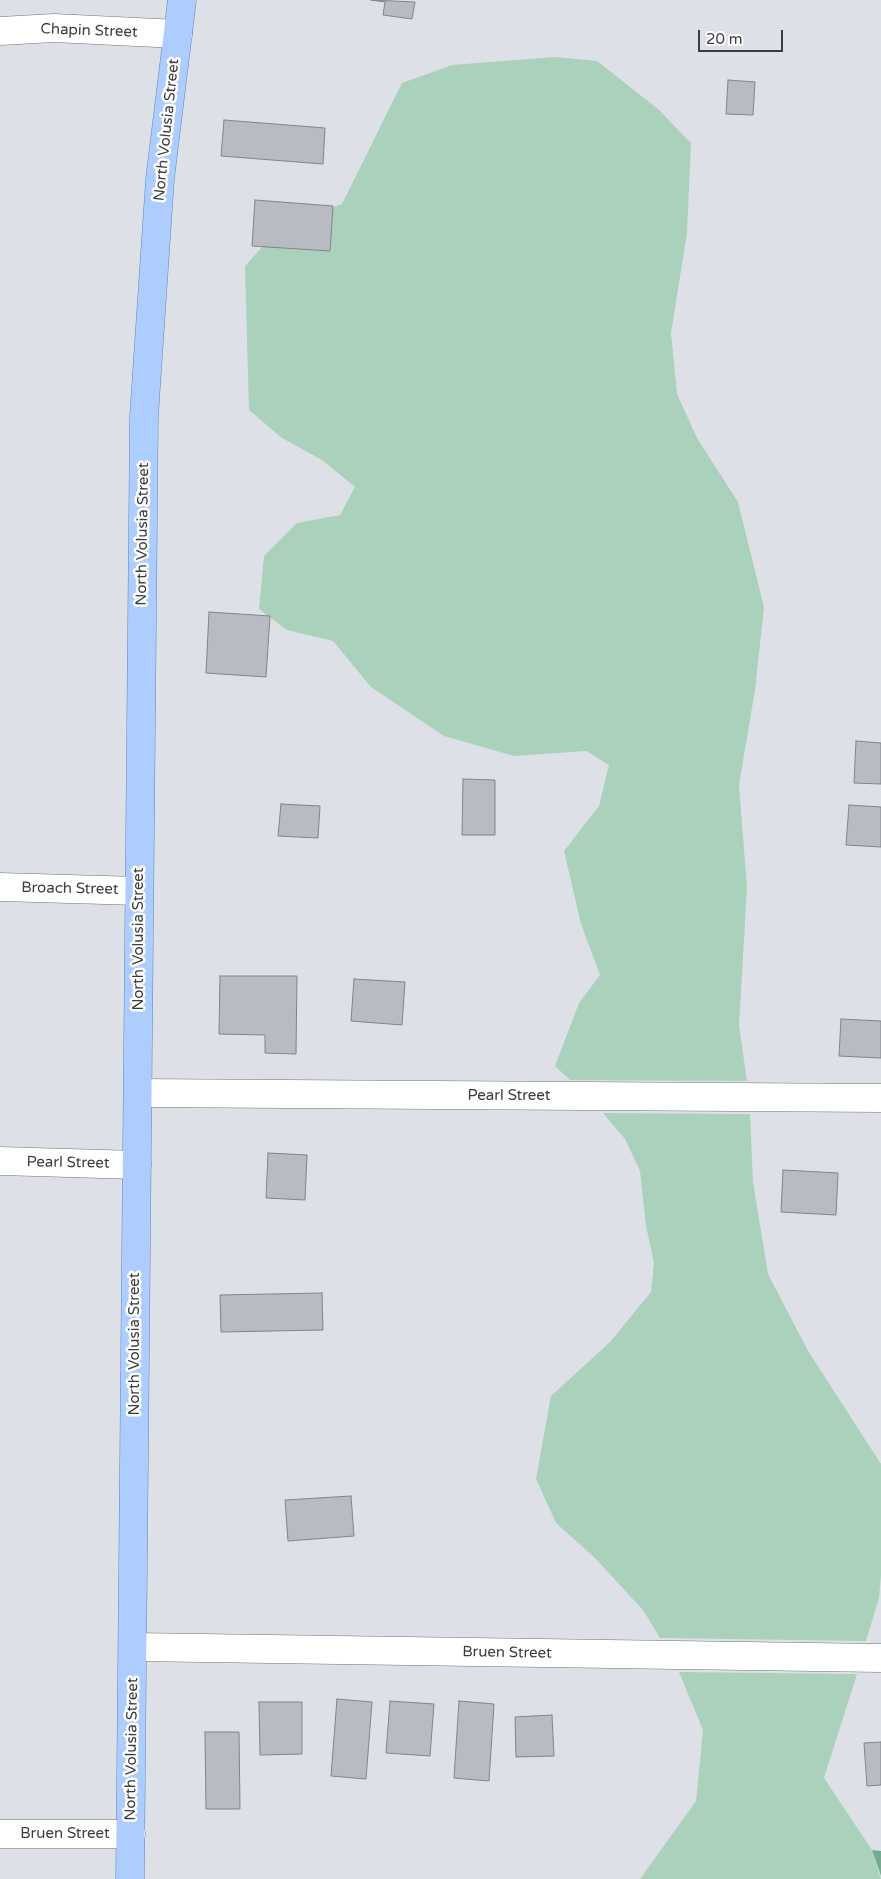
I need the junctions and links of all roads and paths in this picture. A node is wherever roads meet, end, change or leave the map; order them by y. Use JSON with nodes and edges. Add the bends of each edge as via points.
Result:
{"nodes":[{"id":1,"x":182,"y":0,"type":"edge"},
{"id":2,"x":0,"y":31,"type":"edge"},
{"id":3,"x":178,"y":34,"type":"junction"},
{"id":4,"x":0,"y":887,"type":"edge"},
{"id":5,"x":139,"y":891,"type":"junction"},
{"id":6,"x":138,"y":1093,"type":"junction"},
{"id":7,"x":881,"y":1098,"type":"edge"},
{"id":8,"x":0,"y":1161,"type":"edge"},
{"id":9,"x":136,"y":1165,"type":"junction"},
{"id":10,"x":134,"y":1647,"type":"junction"},
{"id":11,"x":881,"y":1658,"type":"edge"},
{"id":12,"x":0,"y":1834,"type":"edge"},
{"id":13,"x":131,"y":1834,"type":"junction"},
{"id":14,"x":130,"y":1879,"type":"edge"}],
"edges":[{"from":1,"to":3,"type":"main road","name":"North Volusia Street"},
{"from":2,"to":3,"type":"street","name":"Chapin Street","via":[[54,28]]},
{"from":3,"to":5,"type":"main road","name":"North Volusia Street","via":[[160,179],[144,416]]},
{"from":4,"to":5,"type":"street","name":"Broach Street"},
{"from":5,"to":6,"type":"main road","name":"North Volusia Street"},
{"from":6,"to":7,"type":"street","name":"Pearl Street"},
{"from":6,"to":9,"type":"main road","name":"North Volusia Street"},
{"from":8,"to":9,"type":"street","name":"Pearl Street"},
{"from":9,"to":10,"type":"main road","name":"North Volusia Street"},
{"from":10,"to":11,"type":"street","name":"Bruen Street"},
{"from":10,"to":13,"type":"main road","name":"North Volusia Street"},
{"from":12,"to":13,"type":"street","name":"Bruen Street"},
{"from":13,"to":14,"type":"main road","name":"North Volusia Street"}]}
